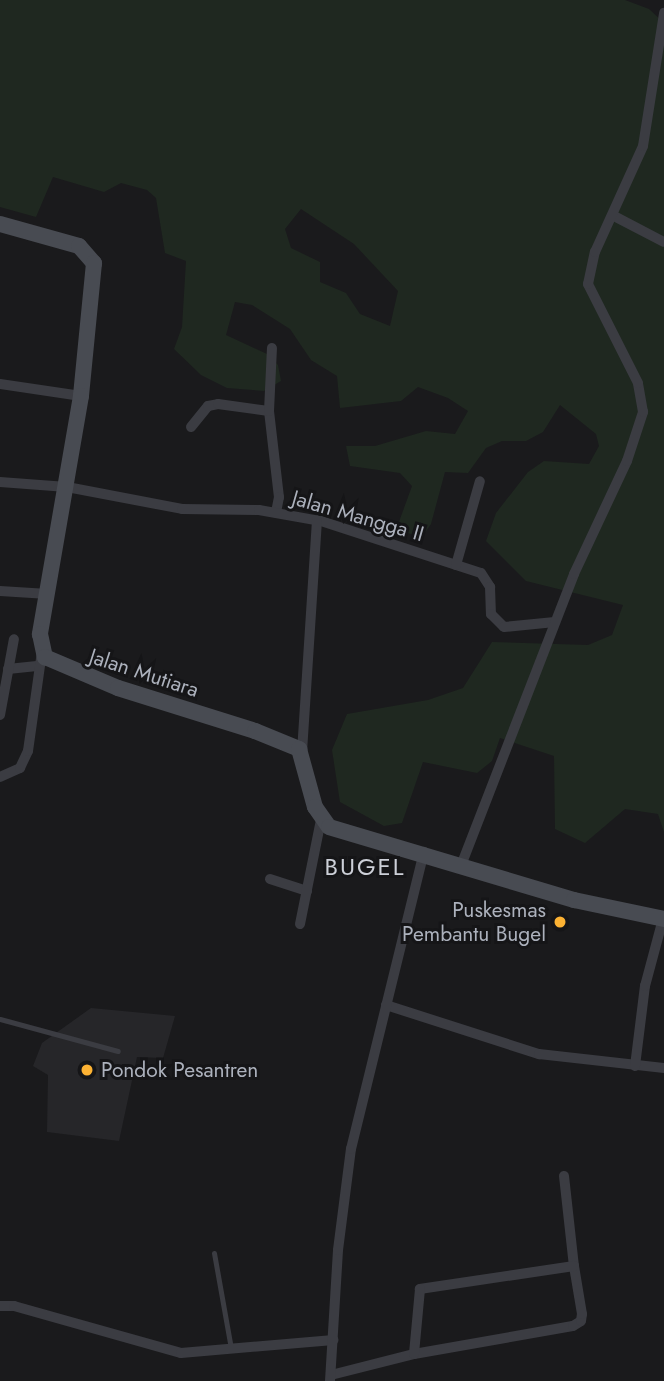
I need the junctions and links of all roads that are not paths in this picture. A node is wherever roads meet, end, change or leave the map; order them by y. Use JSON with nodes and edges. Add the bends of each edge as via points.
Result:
{"nodes":[{"id":1,"x":664,"y":13,"type":"edge"},
{"id":2,"x":614,"y":216,"type":"junction"},
{"id":3,"x":0,"y":224,"type":"edge"},
{"id":4,"x":664,"y":242,"type":"edge"},
{"id":5,"x":272,"y":348,"type":"dead end"},
{"id":6,"x":0,"y":384,"type":"edge"},
{"id":7,"x":81,"y":396,"type":"junction"},
{"id":8,"x":269,"y":411,"type":"junction"},
{"id":9,"x":191,"y":427,"type":"dead end"},
{"id":10,"x":480,"y":481,"type":"dead end"},
{"id":11,"x":0,"y":482,"type":"edge"},
{"id":12,"x":67,"y":487,"type":"junction"},
{"id":13,"x":276,"y":513,"type":"junction"},
{"id":14,"x":317,"y":520,"type":"junction"},
{"id":15,"x":456,"y":565,"type":"junction"},
{"id":16,"x":0,"y":591,"type":"edge"},
{"id":17,"x":48,"y":594,"type":"junction"},
{"id":18,"x":555,"y":622,"type":"junction"},
{"id":19,"x":14,"y":639,"type":"dead end"},
{"id":20,"x":40,"y":659,"type":"junction"},
{"id":21,"x":8,"y":669,"type":"junction"},
{"id":22,"x":0,"y":715,"type":"edge"},
{"id":23,"x":302,"y":752,"type":"junction"},
{"id":24,"x":0,"y":778,"type":"edge"},
{"id":25,"x":321,"y":820,"type":"junction"},
{"id":26,"x":424,"y":852,"type":"junction"},
{"id":27,"x":462,"y":863,"type":"junction"},
{"id":28,"x":270,"y":879,"type":"dead end"},
{"id":29,"x":307,"y":891,"type":"junction"},
{"id":30,"x":663,"y":919,"type":"edge"},
{"id":31,"x":300,"y":924,"type":"dead end"},
{"id":32,"x":386,"y":1004,"type":"junction"},
{"id":33,"x":0,"y":1019,"type":"edge"},
{"id":34,"x":118,"y":1051,"type":"dead end"},
{"id":35,"x":635,"y":1066,"type":"junction"},
{"id":36,"x":664,"y":1068,"type":"edge"},
{"id":37,"x":564,"y":1176,"type":"dead end"},
{"id":38,"x":214,"y":1253,"type":"dead end"},
{"id":39,"x":573,"y":1266,"type":"junction"},
{"id":40,"x":0,"y":1306,"type":"edge"},
{"id":41,"x":333,"y":1340,"type":"junction"},
{"id":42,"x":231,"y":1348,"type":"junction"},
{"id":43,"x":414,"y":1354,"type":"junction"},
{"id":44,"x":331,"y":1378,"type":"edge"}],
"edges":[{"from":1,"to":2,"type":"street","via":[[643,146]]},
{"from":2,"to":4,"type":"street"},
{"from":2,"to":18,"type":"street","via":[[595,252],[588,284],[638,383],[643,412],[627,461]]},
{"from":3,"to":7,"type":"street","via":[[79,246],[94,263]]},
{"from":5,"to":8,"type":"street"},
{"from":6,"to":7,"type":"street"},
{"from":7,"to":12,"type":"street"},
{"from":8,"to":9,"type":"street","via":[[208,406]]},
{"from":8,"to":13,"type":"street","via":[[279,497]]},
{"from":10,"to":15,"type":"street"},
{"from":11,"to":12,"type":"street","name":"Jalan Mangga II"},
{"from":12,"to":13,"type":"street","name":"Jalan Mangga II","via":[[182,509]]},
{"from":12,"to":17,"type":"street"},
{"from":13,"to":14,"type":"street","name":"Jalan Mangga II"},
{"from":14,"to":15,"type":"street","name":"Jalan Mangga II"},
{"from":14,"to":23,"type":"street"},
{"from":15,"to":18,"type":"street","name":"Jalan Mangga II","via":[[488,579],[496,623],[514,628]]},
{"from":16,"to":17,"type":"street"},
{"from":17,"to":20,"type":"street"},
{"from":18,"to":27,"type":"street"},
{"from":19,"to":21,"type":"street"},
{"from":20,"to":21,"type":"street"},
{"from":20,"to":23,"type":"street","name":"Jalan Mutiara","via":[[256,731]]},
{"from":20,"to":24,"type":"street","via":[[28,751],[20,768]]},
{"from":21,"to":22,"type":"street"},
{"from":23,"to":25,"type":"street"},
{"from":25,"to":26,"type":"street","via":[[329,827]]},
{"from":25,"to":29,"type":"street"},
{"from":26,"to":27,"type":"street"},
{"from":26,"to":32,"type":"street"},
{"from":27,"to":30,"type":"street","via":[[574,900]]},
{"from":28,"to":29,"type":"street"},
{"from":29,"to":31,"type":"street"},
{"from":30,"to":35,"type":"street","via":[[645,986]]},
{"from":32,"to":35,"type":"street","via":[[539,1054]]},
{"from":32,"to":41,"type":"street","via":[[351,1149]]},
{"from":33,"to":34,"type":"lane"},
{"from":35,"to":36,"type":"street"},
{"from":37,"to":39,"type":"street"},
{"from":38,"to":42,"type":"lane"},
{"from":39,"to":43,"type":"street","via":[[420,1289]]},
{"from":39,"to":43,"type":"street","via":[[582,1314],[573,1326]]},
{"from":40,"to":42,"type":"street","via":[[14,1306],[181,1353]]},
{"from":41,"to":42,"type":"street"},
{"from":41,"to":44,"type":"street"},
{"from":43,"to":44,"type":"street"}]}
